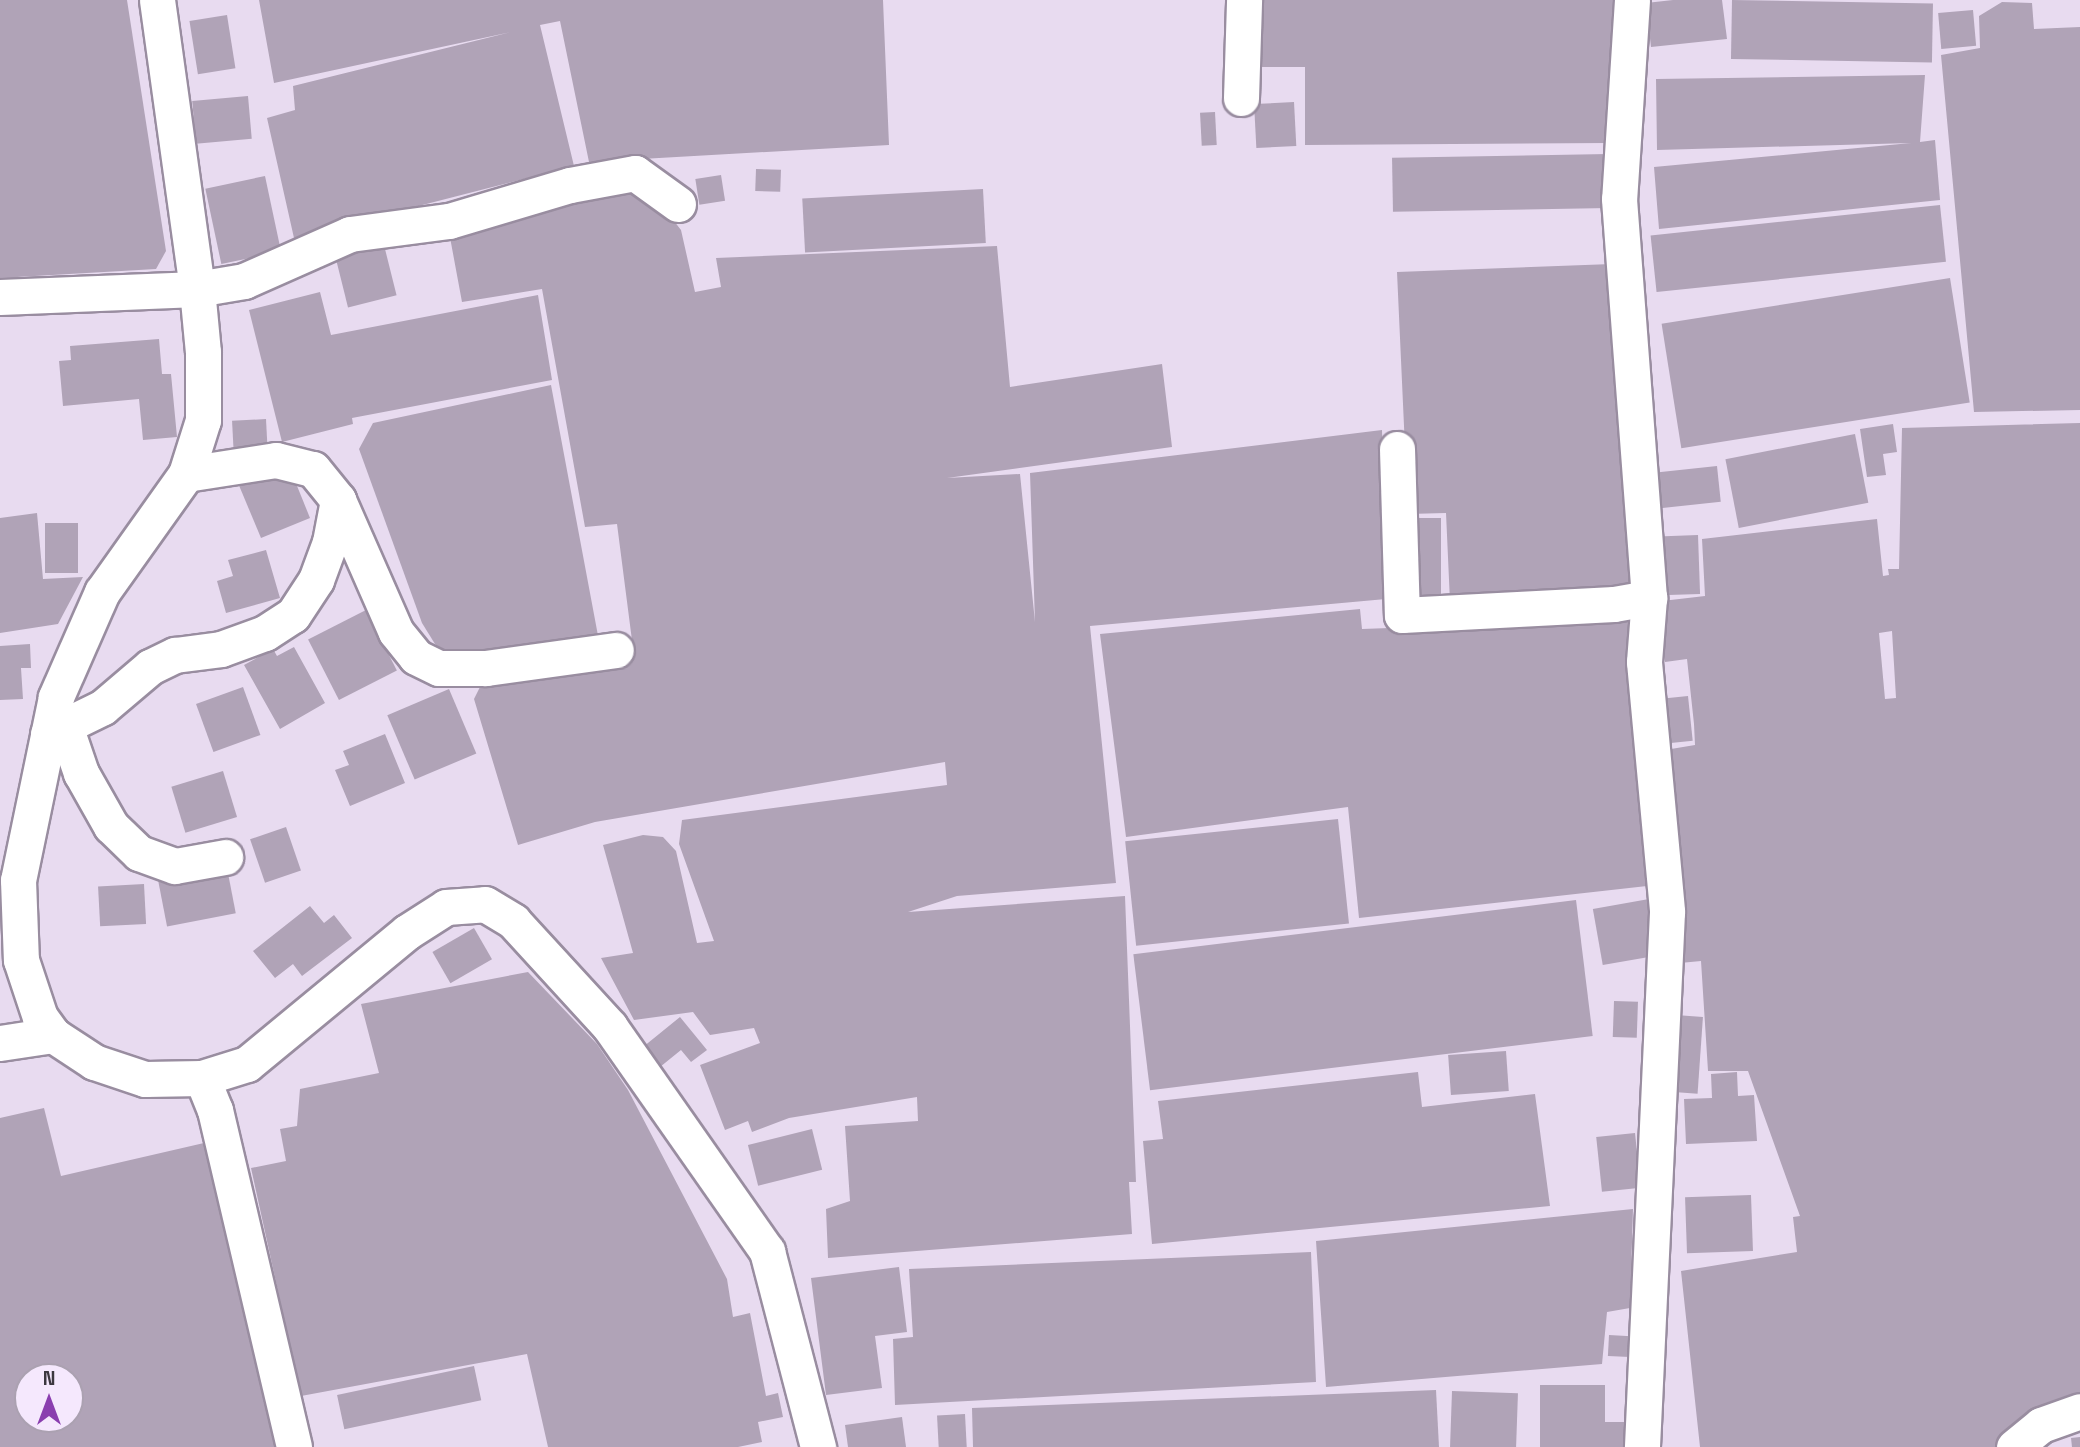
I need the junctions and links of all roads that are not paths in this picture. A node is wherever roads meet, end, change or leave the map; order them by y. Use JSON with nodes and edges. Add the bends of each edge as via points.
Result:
{"nodes":[{"id":1,"x":157,"y":0,"type":"edge"},
{"id":2,"x":1244,"y":0,"type":"edge"},
{"id":3,"x":1632,"y":0,"type":"edge"},
{"id":4,"x":1241,"y":98,"type":"dead end"},
{"id":5,"x":678,"y":204,"type":"dead end"},
{"id":6,"x":197,"y":289,"type":"junction"},
{"id":7,"x":0,"y":297,"type":"edge"},
{"id":8,"x":1396,"y":449,"type":"dead end"},
{"id":9,"x":186,"y":474,"type":"junction"},
{"id":10,"x":338,"y":500,"type":"junction"},
{"id":11,"x":1649,"y":598,"type":"junction"},
{"id":12,"x":616,"y":650,"type":"dead end"},
{"id":13,"x":56,"y":730,"type":"junction"},
{"id":14,"x":225,"y":857,"type":"dead end"},
{"id":15,"x":53,"y":1035,"type":"junction"},
{"id":16,"x":0,"y":1043,"type":"edge"},
{"id":17,"x":202,"y":1078,"type":"junction"},
{"id":18,"x":2080,"y":1410,"type":"edge"},
{"id":19,"x":294,"y":1447,"type":"edge"},
{"id":20,"x":818,"y":1447,"type":"edge"},
{"id":21,"x":1642,"y":1447,"type":"edge"},
{"id":22,"x":2014,"y":1447,"type":"edge"}],
"edges":[{"from":1,"to":6,"type":"street"},
{"from":2,"to":4,"type":"street"},
{"from":3,"to":11,"type":"street","via":[[1619,199]]},
{"from":5,"to":6,"type":"street","via":[[635,173],[570,185],[449,221],[350,234],[244,281]]},
{"from":6,"to":7,"type":"street"},
{"from":6,"to":9,"type":"street","via":[[203,420]]},
{"from":8,"to":11,"type":"street","via":[[1402,615],[1614,604]]},
{"from":9,"to":10,"type":"street","via":[[276,460],[313,469]]},
{"from":9,"to":13,"type":"street","via":[[102,592],[56,697]]},
{"from":10,"to":12,"type":"street","via":[[396,632],[416,657],[439,668],[486,668]]},
{"from":10,"to":13,"type":"street","via":[[316,580],[293,615],[265,633],[220,649],[175,655],[150,667],[103,707]]},
{"from":11,"to":21,"type":"street","via":[[1644,662],[1667,912]]},
{"from":13,"to":14,"type":"street","via":[[111,826],[139,853],[175,866]]},
{"from":13,"to":15,"type":"street","via":[[18,880],[21,960],[40,1017]]},
{"from":15,"to":16,"type":"street"},
{"from":15,"to":17,"type":"street","via":[[94,1062],[145,1079]]},
{"from":17,"to":19,"type":"street","via":[[215,1110]]},
{"from":17,"to":20,"type":"street","via":[[247,1064],[407,932],[446,907],[485,904],[513,921],[610,1027],[767,1251]]},
{"from":18,"to":22,"type":"street","via":[[2041,1424]]}]}
